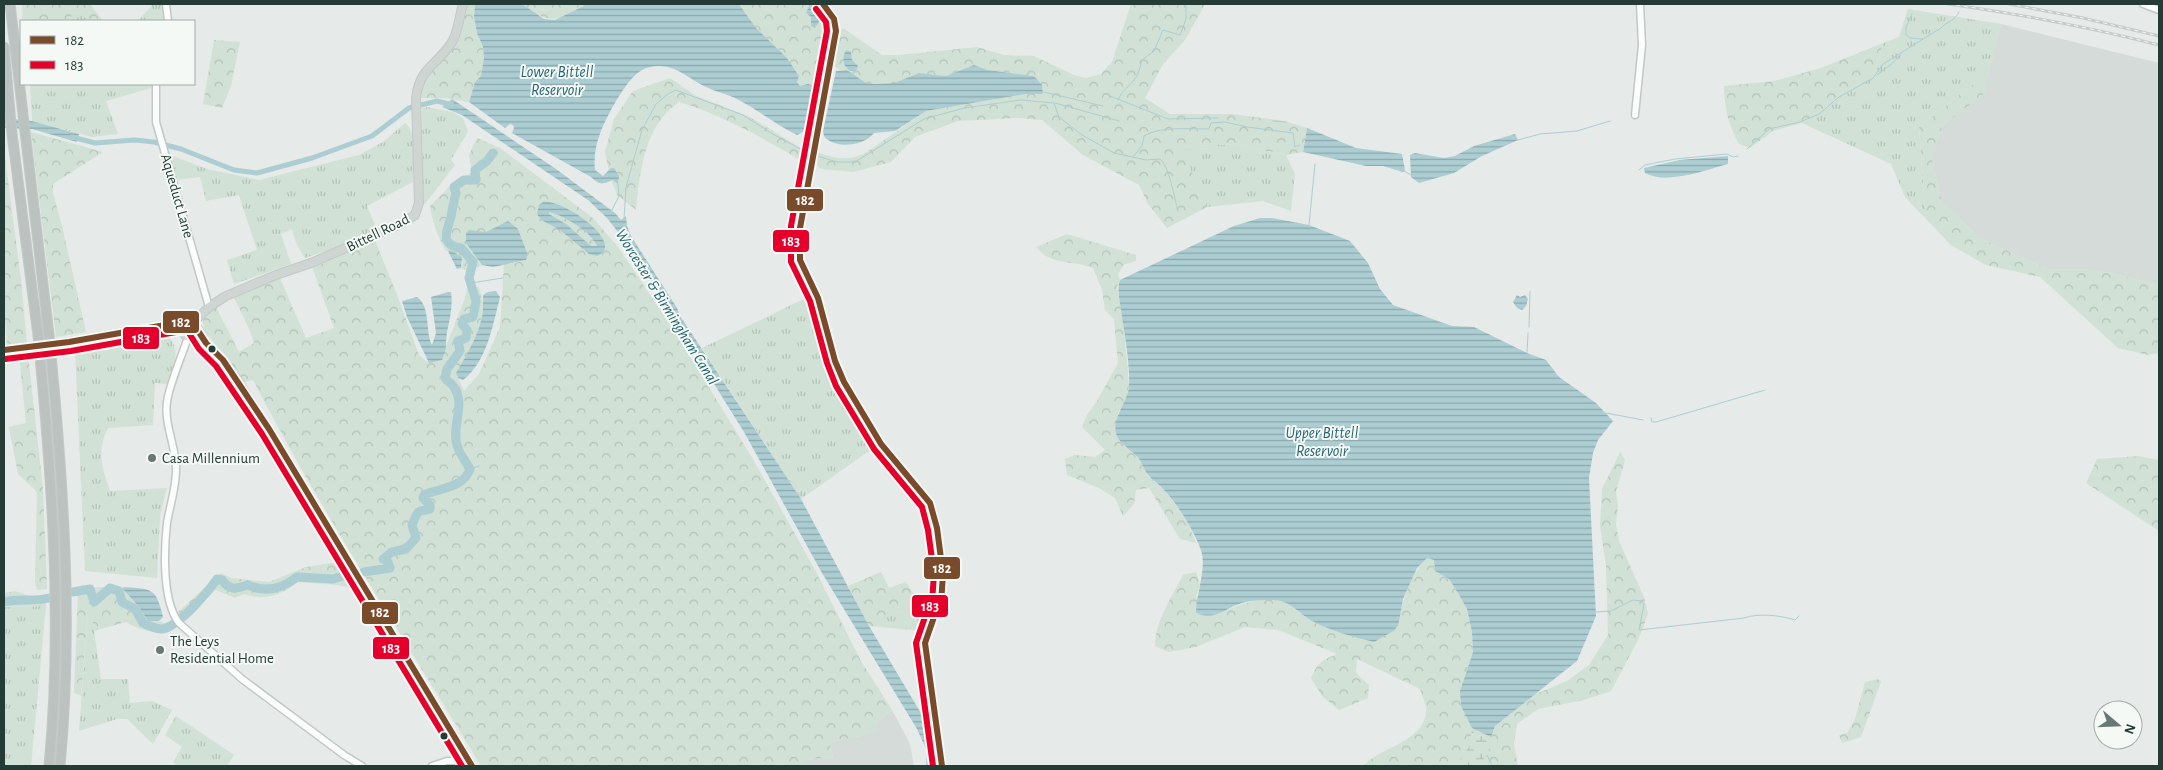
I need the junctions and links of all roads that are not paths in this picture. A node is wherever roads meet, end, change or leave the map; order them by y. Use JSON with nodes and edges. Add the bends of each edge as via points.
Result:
{"nodes":[{"id":1,"x":10,"y":4,"type":"edge"},
{"id":2,"x":166,"y":4,"type":"edge"},
{"id":3,"x":463,"y":4,"type":"edge"},
{"id":4,"x":823,"y":4,"type":"edge"},
{"id":5,"x":1640,"y":4,"type":"edge"},
{"id":6,"x":2143,"y":4,"type":"edge"},
{"id":7,"x":2159,"y":10,"type":"edge"},
{"id":8,"x":168,"y":20,"type":"edge"},
{"id":9,"x":4,"y":47,"type":"edge"},
{"id":10,"x":156,"y":85,"type":"edge"},
{"id":11,"x":1635,"y":115,"type":"dead end"},
{"id":12,"x":209,"y":307,"type":"junction"},
{"id":13,"x":195,"y":325,"type":"junction"},
{"id":14,"x":182,"y":327,"type":"junction"},
{"id":15,"x":190,"y":336,"type":"junction"},
{"id":16,"x":206,"y":343,"type":"junction"},
{"id":17,"x":4,"y":350,"type":"edge"},
{"id":18,"x":470,"y":763,"type":"edge"},
{"id":19,"x":49,"y":766,"type":"edge"},
{"id":20,"x":60,"y":766,"type":"edge"},
{"id":21,"x":362,"y":766,"type":"edge"},
{"id":22,"x":432,"y":766,"type":"edge"},
{"id":23,"x":942,"y":766,"type":"edge"}],
"edges":[{"from":1,"to":20,"type":"highway","bridge":true,"via":[[60,457],[67,582]]},
{"from":2,"to":8,"type":"street"},
{"from":3,"to":12,"type":"main road","name":"Bittell Road","via":[[454,37],[422,75],[416,98],[419,203],[415,215],[361,243],[237,291]]},
{"from":4,"to":23,"type":"street","via":[[834,19],[836,30],[800,228],[800,260],[818,298],[844,382],[881,444],[930,503],[935,519],[943,574],[941,604],[925,643]]},
{"from":5,"to":11,"type":"street","via":[[1642,45]]},
{"from":6,"to":7,"type":"street"},
{"from":9,"to":19,"type":"highway","bridge":true,"via":[[38,335],[52,491],[56,607]]},
{"from":10,"to":12,"type":"street","name":"Aqueduct Lane","via":[[156,122]]},
{"from":12,"to":13,"type":"main road","name":"Bittell Road"},
{"from":13,"to":14,"type":"main road","via":[[190,321]]},
{"from":13,"to":15,"type":"main road","via":[[196,331]]},
{"from":13,"to":16,"type":"main road"},
{"from":14,"to":15,"type":"main road"},
{"from":14,"to":17,"type":"main road","via":[[167,325]]},
{"from":15,"to":16,"type":"main road"},
{"from":15,"to":21,"type":"street","via":[[167,402],[176,476],[166,531],[166,581],[170,604],[177,621],[242,679]]},
{"from":16,"to":18,"type":"main road","via":[[223,360],[269,429]]},
{"from":18,"to":22,"type":"street","via":[[447,761]]}]}
